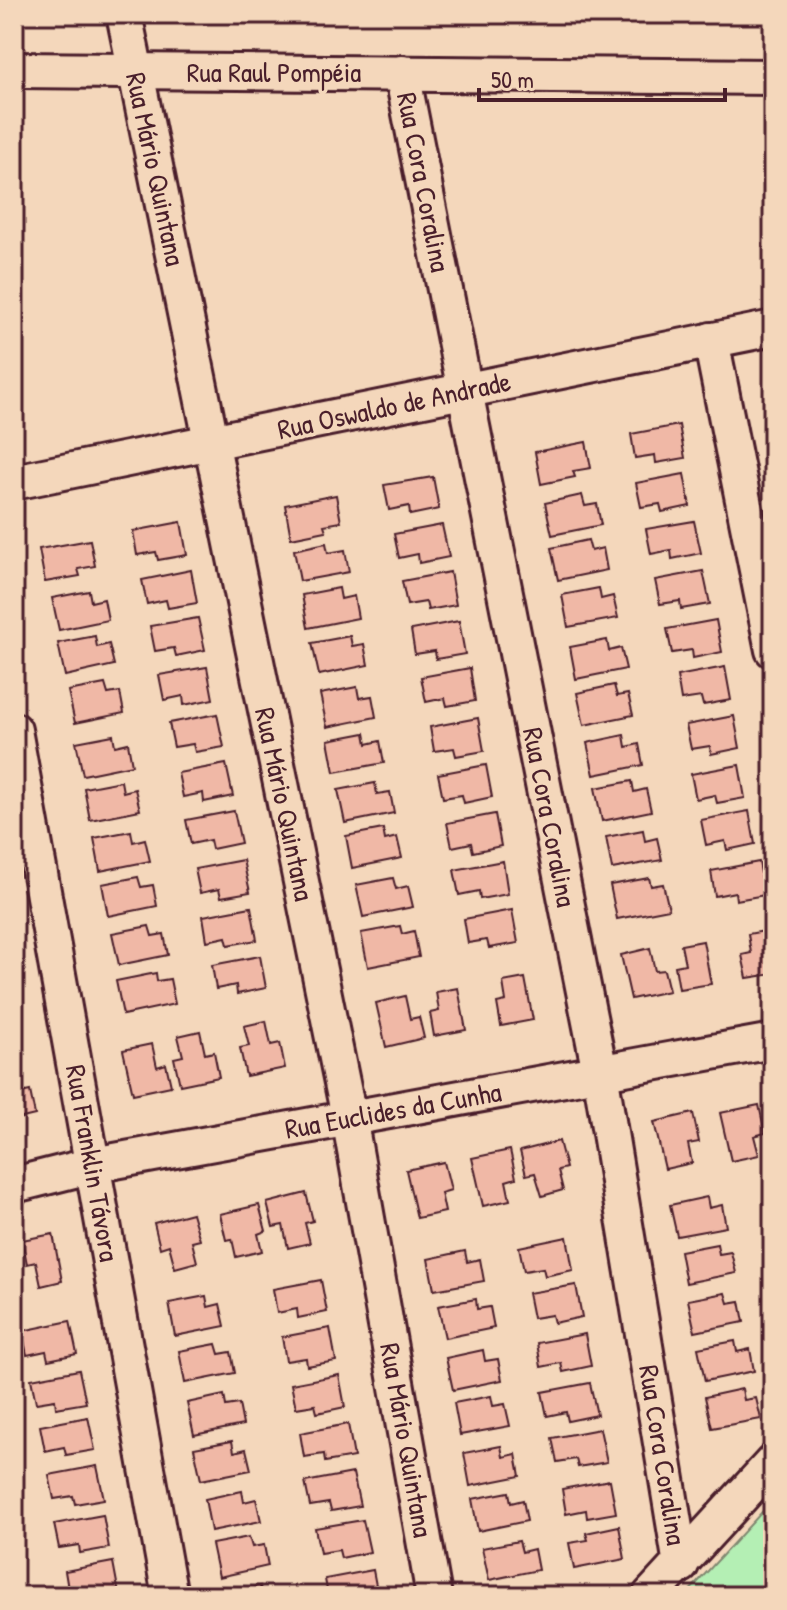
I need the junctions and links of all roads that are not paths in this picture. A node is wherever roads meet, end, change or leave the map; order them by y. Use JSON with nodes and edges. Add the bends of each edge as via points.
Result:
{"nodes":[{"id":1,"x":124,"y":14,"type":"edge"},
{"id":2,"x":14,"y":70,"type":"edge"},
{"id":3,"x":136,"y":71,"type":"junction"},
{"id":4,"x":402,"y":73,"type":"junction"},
{"id":5,"x":773,"y":77,"type":"edge"},
{"id":6,"x":773,"y":328,"type":"edge"},
{"id":7,"x":711,"y":340,"type":"junction"},
{"id":8,"x":465,"y":391,"type":"junction"},
{"id":9,"x":211,"y":442,"type":"junction"},
{"id":10,"x":14,"y":482,"type":"edge"},
{"id":11,"x":773,"y":650,"type":"edge"},
{"id":12,"x":14,"y":730,"type":"edge"},
{"id":13,"x":773,"y":1041,"type":"edge"},
{"id":14,"x":600,"y":1072,"type":"junction"},
{"id":15,"x":349,"y":1117,"type":"junction"},
{"id":16,"x":93,"y":1165,"type":"junction"},
{"id":17,"x":14,"y":1185,"type":"edge"},
{"id":18,"x":773,"y":1462,"type":"edge"},
{"id":19,"x":681,"y":1565,"type":"junction"},
{"id":20,"x":170,"y":1596,"type":"edge"},
{"id":21,"x":434,"y":1596,"type":"edge"},
{"id":22,"x":650,"y":1596,"type":"edge"}],
"edges":[{"from":1,"to":3,"type":"street","name":"Rua Mário Quintana"},
{"from":2,"to":3,"type":"street","name":"Rua Raul Pompéia"},
{"from":3,"to":4,"type":"street","name":"Rua Raul Pompéia"},
{"from":3,"to":9,"type":"street","name":"Rua Mário Quintana"},
{"from":4,"to":5,"type":"street","name":"Rua Raul Pompéia"},
{"from":4,"to":8,"type":"street","name":"Rua Cora Coralina"},
{"from":6,"to":7,"type":"street","name":"Rua Oswaldo de Andrade"},
{"from":7,"to":8,"type":"street","name":"Rua Oswaldo de Andrade"},
{"from":7,"to":11,"type":"street"},
{"from":8,"to":9,"type":"street","name":"Rua Oswaldo de Andrade"},
{"from":8,"to":14,"type":"street","name":"Rua Cora Coralina"},
{"from":9,"to":10,"type":"street","name":"Rua Oswaldo de Andrade"},
{"from":9,"to":15,"type":"street","name":"Rua Mário Quintana"},
{"from":12,"to":16,"type":"street","name":"Rua Franklin Távora"},
{"from":13,"to":14,"type":"street","name":"Rua Euclides da Cunha"},
{"from":14,"to":15,"type":"street","name":"Rua Euclides da Cunha"},
{"from":14,"to":19,"type":"street","name":"Rua Cora Coralina"},
{"from":15,"to":16,"type":"street","name":"Rua Euclides da Cunha"},
{"from":15,"to":21,"type":"street","name":"Rua Mário Quintana"},
{"from":16,"to":17,"type":"street","name":"Rua Euclides da Cunha"},
{"from":16,"to":20,"type":"street","name":"Rua Franklin Távora"},
{"from":18,"to":19,"type":"street"},
{"from":19,"to":22,"type":"street"}]}
